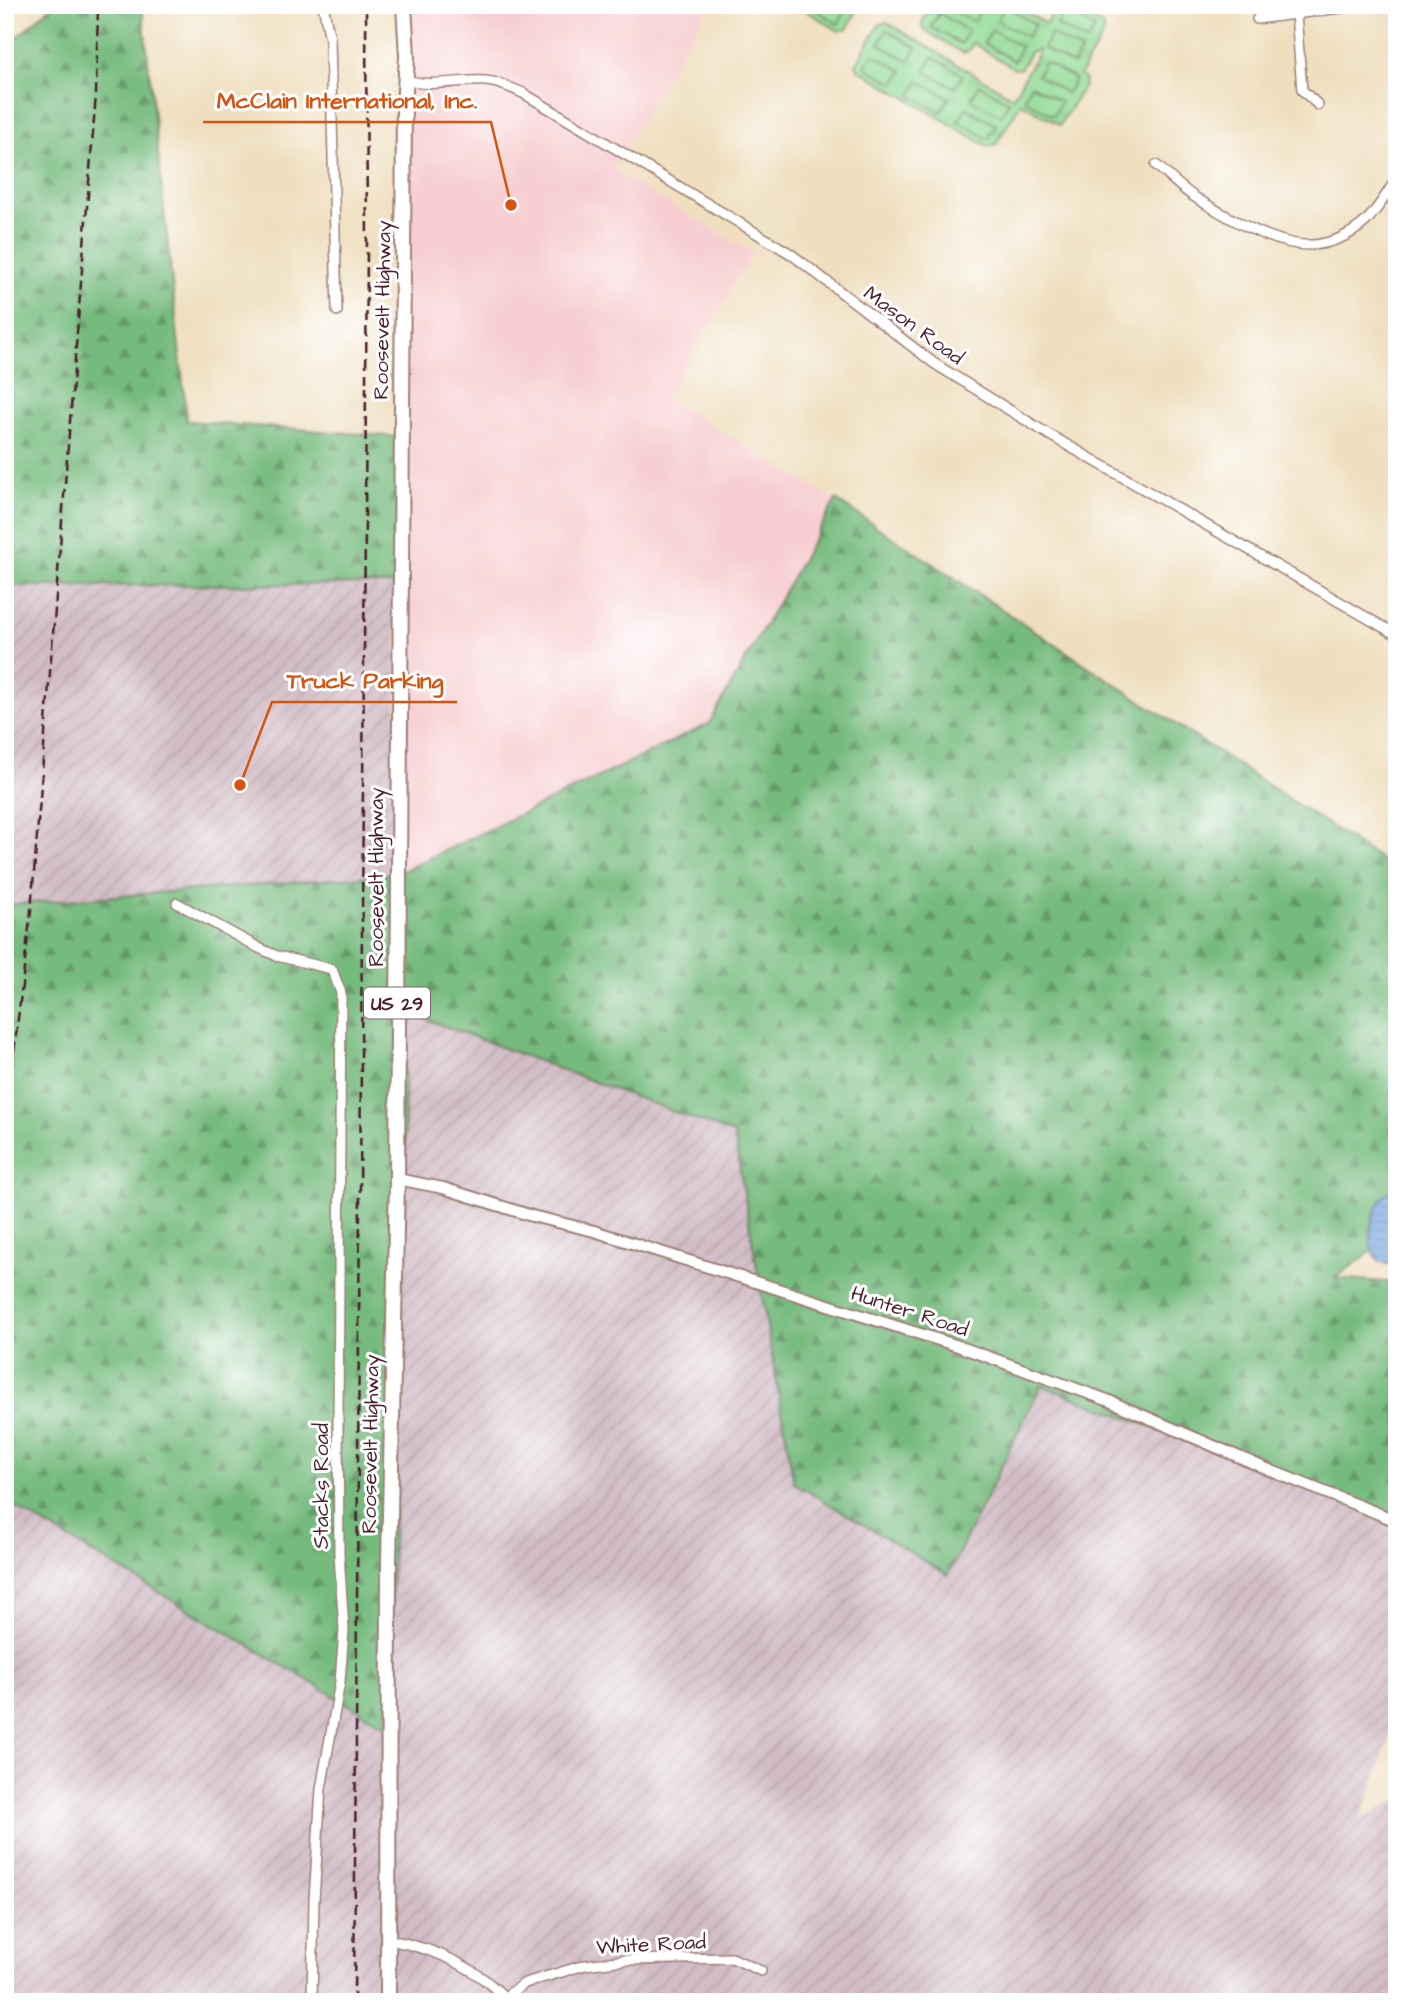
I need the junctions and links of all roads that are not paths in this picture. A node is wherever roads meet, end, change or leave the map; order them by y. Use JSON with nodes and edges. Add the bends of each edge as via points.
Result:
{"nodes":[{"id":1,"x":323,"y":5,"type":"edge"},
{"id":2,"x":404,"y":5,"type":"edge"},
{"id":3,"x":1363,"y":5,"type":"edge"},
{"id":4,"x":1377,"y":5,"type":"edge"},
{"id":5,"x":1397,"y":9,"type":"edge"},
{"id":6,"x":1296,"y":14,"type":"junction"},
{"id":7,"x":1257,"y":19,"type":"dead end"},
{"id":8,"x":404,"y":79,"type":"junction"},
{"id":9,"x":1318,"y":105,"type":"dead end"},
{"id":10,"x":1156,"y":165,"type":"dead end"},
{"id":11,"x":1397,"y":178,"type":"edge"},
{"id":12,"x":337,"y":311,"type":"dead end"},
{"id":13,"x":1397,"y":635,"type":"edge"},
{"id":14,"x":177,"y":903,"type":"dead end"},
{"id":15,"x":397,"y":1179,"type":"junction"},
{"id":16,"x":1397,"y":1521,"type":"edge"},
{"id":17,"x":388,"y":1940,"type":"junction"},
{"id":18,"x":761,"y":1971,"type":"dead end"},
{"id":19,"x":507,"y":1999,"type":"edge"},
{"id":20,"x":312,"y":2002,"type":"edge"},
{"id":21,"x":388,"y":2002,"type":"edge"}],
"edges":[{"from":1,"to":12,"type":"street","via":[[330,39]]},
{"from":2,"to":8,"type":"main road","name":"Roosevelt Highway","number":"US 29"},
{"from":3,"to":6,"type":"street"},
{"from":4,"to":5,"type":"street"},
{"from":6,"to":7,"type":"street"},
{"from":6,"to":9,"type":"street","via":[[1303,90]]},
{"from":8,"to":13,"type":"street","name":"Mason Road","via":[[417,84],[484,81],[523,93],[791,254],[957,378]]},
{"from":8,"to":15,"type":"main road","name":"Roosevelt Highway","number":"US 29"},
{"from":10,"to":11,"type":"street","via":[[1191,195],[1244,224],[1283,242],[1311,245],[1331,242],[1367,221]]},
{"from":14,"to":20,"type":"street","name":"Stacks Road","via":[[258,948],[332,969],[341,993],[338,1433],[344,1630],[321,1790]]},
{"from":15,"to":16,"type":"street","name":"Hunter Road","via":[[594,1231],[958,1346],[1107,1400]]},
{"from":15,"to":17,"type":"main road","name":"Roosevelt Highway","number":"US 29"},
{"from":17,"to":19,"type":"street","via":[[448,1956]]},
{"from":17,"to":21,"type":"main road","name":"Roosevelt Highway","number":"US 29"},
{"from":18,"to":19,"type":"street","name":"White Road","via":[[732,1958],[625,1960],[585,1965],[525,1983]]}]}
